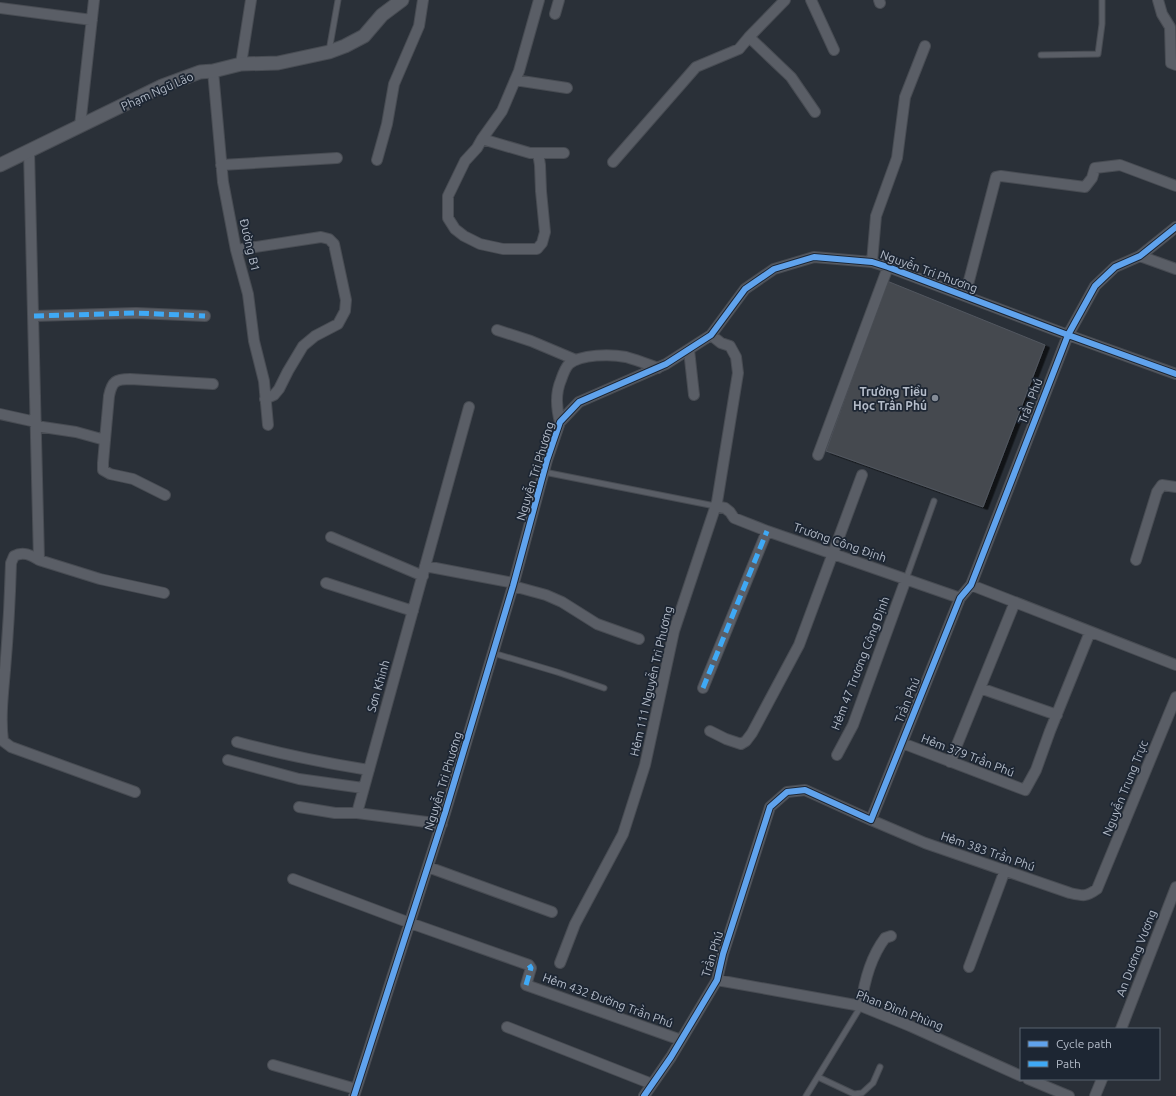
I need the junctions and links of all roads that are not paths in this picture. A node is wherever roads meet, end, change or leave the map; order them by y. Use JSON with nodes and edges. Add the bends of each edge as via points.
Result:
{"nodes":[{"id":1,"x":94,"y":0,"type":"edge"},
{"id":2,"x":251,"y":0,"type":"edge"},
{"id":3,"x":338,"y":0,"type":"edge"},
{"id":4,"x":402,"y":0,"type":"edge"},
{"id":5,"x":423,"y":0,"type":"edge"},
{"id":6,"x":539,"y":0,"type":"edge"},
{"id":7,"x":559,"y":0,"type":"edge"},
{"id":8,"x":785,"y":0,"type":"edge"},
{"id":9,"x":811,"y":0,"type":"edge"},
{"id":10,"x":1102,"y":0,"type":"edge"},
{"id":11,"x":1158,"y":0,"type":"edge"},
{"id":12,"x":0,"y":8,"type":"edge"},
{"id":13,"x":555,"y":14,"type":"dead end"},
{"id":14,"x":92,"y":20,"type":"junction"},
{"id":15,"x":749,"y":36,"type":"junction"},
{"id":16,"x":925,"y":46,"type":"dead end"},
{"id":17,"x":834,"y":50,"type":"dead end"},
{"id":18,"x":329,"y":52,"type":"junction"},
{"id":19,"x":1041,"y":55,"type":"dead end"},
{"id":20,"x":241,"y":64,"type":"junction"},
{"id":21,"x":1176,"y":65,"type":"edge"},
{"id":22,"x":212,"y":71,"type":"junction"},
{"id":23,"x":515,"y":80,"type":"junction"},
{"id":24,"x":567,"y":88,"type":"dead end"},
{"id":25,"x":815,"y":112,"type":"dead end"},
{"id":26,"x":80,"y":126,"type":"junction"},
{"id":27,"x":482,"y":139,"type":"junction"},
{"id":28,"x":29,"y":151,"type":"junction"},
{"id":29,"x":538,"y":153,"type":"junction"},
{"id":30,"x":564,"y":153,"type":"dead end"},
{"id":31,"x":337,"y":158,"type":"dead end"},
{"id":32,"x":377,"y":160,"type":"dead end"},
{"id":33,"x":613,"y":162,"type":"dead end"},
{"id":34,"x":0,"y":165,"type":"edge"},
{"id":35,"x":221,"y":165,"type":"junction"},
{"id":36,"x":1176,"y":186,"type":"edge"},
{"id":37,"x":1176,"y":227,"type":"edge"},
{"id":38,"x":236,"y":250,"type":"junction"},
{"id":39,"x":1140,"y":256,"type":"junction"},
{"id":40,"x":872,"y":262,"type":"junction"},
{"id":41,"x":888,"y":267,"type":"junction"},
{"id":42,"x":1176,"y":270,"type":"edge"},
{"id":43,"x":965,"y":296,"type":"junction"},
{"id":44,"x":34,"y":316,"type":"junction"},
{"id":45,"x":205,"y":316,"type":"dead end"},
{"id":46,"x":497,"y":330,"type":"dead end"},
{"id":47,"x":711,"y":335,"type":"junction"},
{"id":48,"x":1068,"y":335,"type":"junction"},
{"id":49,"x":689,"y":350,"type":"junction"},
{"id":50,"x":576,"y":360,"type":"junction"},
{"id":51,"x":658,"y":368,"type":"junction"},
{"id":52,"x":1176,"y":374,"type":"edge"},
{"id":53,"x":213,"y":384,"type":"dead end"},
{"id":54,"x":694,"y":396,"type":"dead end"},
{"id":55,"x":265,"y":399,"type":"junction"},
{"id":56,"x":470,"y":408,"type":"dead end"},
{"id":57,"x":0,"y":414,"type":"edge"},
{"id":58,"x":560,"y":422,"type":"junction"},
{"id":59,"x":36,"y":424,"type":"junction"},
{"id":60,"x":268,"y":425,"type":"dead end"},
{"id":61,"x":105,"y":440,"type":"junction"},
{"id":62,"x":818,"y":455,"type":"dead end"},
{"id":63,"x":544,"y":472,"type":"junction"},
{"id":64,"x":862,"y":475,"type":"dead end"},
{"id":65,"x":1176,"y":487,"type":"edge"},
{"id":66,"x":165,"y":495,"type":"dead end"},
{"id":67,"x":934,"y":501,"type":"dead end"},
{"id":68,"x":715,"y":506,"type":"junction"},
{"id":69,"x":767,"y":531,"type":"junction"},
{"id":70,"x":331,"y":537,"type":"dead end"},
{"id":71,"x":833,"y":554,"type":"junction"},
{"id":72,"x":40,"y":560,"type":"junction"},
{"id":73,"x":1136,"y":560,"type":"dead end"},
{"id":74,"x":424,"y":571,"type":"junction"},
{"id":75,"x":906,"y":579,"type":"junction"},
{"id":76,"x":326,"y":583,"type":"dead end"},
{"id":77,"x":513,"y":584,"type":"junction"},
{"id":78,"x":970,"y":585,"type":"junction"},
{"id":79,"x":164,"y":593,"type":"dead end"},
{"id":80,"x":960,"y":598,"type":"junction"},
{"id":81,"x":1015,"y":602,"type":"junction"},
{"id":82,"x":413,"y":611,"type":"junction"},
{"id":83,"x":1090,"y":632,"type":"junction"},
{"id":84,"x":639,"y":639,"type":"dead end"},
{"id":85,"x":493,"y":653,"type":"junction"},
{"id":86,"x":1176,"y":665,"type":"edge"},
{"id":87,"x":604,"y":688,"type":"dead end"},
{"id":88,"x":703,"y":688,"type":"dead end"},
{"id":89,"x":980,"y":688,"type":"junction"},
{"id":90,"x":1176,"y":697,"type":"edge"},
{"id":91,"x":1056,"y":715,"type":"junction"},
{"id":92,"x":710,"y":731,"type":"dead end"},
{"id":93,"x":238,"y":742,"type":"dead end"},
{"id":94,"x":902,"y":743,"type":"junction"},
{"id":95,"x":837,"y":755,"type":"dead end"},
{"id":96,"x":228,"y":760,"type":"dead end"},
{"id":97,"x":950,"y":762,"type":"junction"},
{"id":98,"x":369,"y":770,"type":"junction"},
{"id":99,"x":363,"y":788,"type":"junction"},
{"id":100,"x":135,"y":792,"type":"dead end"},
{"id":101,"x":300,"y":807,"type":"dead end"},
{"id":102,"x":357,"y":813,"type":"junction"},
{"id":103,"x":871,"y":820,"type":"junction"},
{"id":104,"x":442,"y":824,"type":"junction"},
{"id":105,"x":428,"y":867,"type":"junction"},
{"id":106,"x":1005,"y":870,"type":"junction"},
{"id":107,"x":293,"y":879,"type":"dead end"},
{"id":108,"x":1176,"y":887,"type":"edge"},
{"id":109,"x":1097,"y":888,"type":"joint"},
{"id":110,"x":552,"y":912,"type":"dead end"},
{"id":111,"x":410,"y":923,"type":"junction"},
{"id":112,"x":890,"y":936,"type":"dead end"},
{"id":113,"x":560,"y":963,"type":"dead end"},
{"id":114,"x":969,"y":967,"type":"dead end"},
{"id":115,"x":717,"y":980,"type":"junction"},
{"id":116,"x":861,"y":1006,"type":"junction"},
{"id":117,"x":507,"y":1027,"type":"dead end"},
{"id":118,"x":1121,"y":1028,"type":"edge"},
{"id":119,"x":681,"y":1040,"type":"junction"},
{"id":120,"x":273,"y":1065,"type":"dead end"},
{"id":121,"x":880,"y":1067,"type":"dead end"},
{"id":122,"x":818,"y":1076,"type":"junction"},
{"id":123,"x":1020,"y":1076,"type":"edge"},
{"id":124,"x":1030,"y":1080,"type":"edge"},
{"id":125,"x":1102,"y":1080,"type":"edge"},
{"id":126,"x":652,"y":1084,"type":"junction"},
{"id":127,"x":355,"y":1092,"type":"edge"},
{"id":128,"x":644,"y":1096,"type":"edge"},
{"id":129,"x":806,"y":1096,"type":"edge"},
{"id":130,"x":1069,"y":1096,"type":"edge"},
{"id":131,"x":1095,"y":1096,"type":"edge"}],
"edges":[{"from":1,"to":14,"type":"street"},
{"from":2,"to":20,"type":"street"},
{"from":3,"to":18,"type":"lane"},
{"from":4,"to":18,"type":"street","name":"Phạm Ngũ Lão","via":[[382,15],[364,36]]},
{"from":5,"to":32,"type":"street","via":[[419,26],[394,84]]},
{"from":6,"to":23,"type":"street"},
{"from":7,"to":13,"type":"street"},
{"from":8,"to":15,"type":"street"},
{"from":9,"to":17,"type":"street"},
{"from":10,"to":19,"type":"lane","via":[[1098,54]]},
{"from":11,"to":21,"type":"street","via":[[1162,14],[1170,27],[1171,64]]},
{"from":12,"to":14,"type":"street"},
{"from":14,"to":26,"type":"street"},
{"from":15,"to":25,"type":"street","via":[[790,77]]},
{"from":15,"to":33,"type":"street","via":[[739,49],[696,68]]},
{"from":16,"to":40,"type":"street","via":[[904,97],[897,158],[876,216]]},
{"from":18,"to":20,"type":"street","name":"Phạm Ngũ Lão","via":[[278,63]]},
{"from":20,"to":22,"type":"street","name":"Phạm Ngũ Lão"},
{"from":22,"to":26,"type":"street","name":"Phạm Ngũ Lão","via":[[200,72],[162,86]]},
{"from":22,"to":35,"type":"street","name":"Đường B1"},
{"from":23,"to":24,"type":"street"},
{"from":23,"to":27,"type":"street","via":[[502,111]]},
{"from":26,"to":28,"type":"street","name":"Phạm Ngũ Lão"},
{"from":27,"to":29,"type":"street"},
{"from":27,"to":29,"type":"street","via":[[465,162],[448,196],[448,218],[454,229],[480,244],[503,249],[537,248],[542,243],[545,232]]},
{"from":28,"to":34,"type":"street","name":"Phạm Ngũ Lão"},
{"from":28,"to":44,"type":"street"},
{"from":29,"to":30,"type":"street"},
{"from":31,"to":35,"type":"street"},
{"from":35,"to":38,"type":"street","name":"Đường B1"},
{"from":36,"to":43,"type":"street","via":[[1120,166],[1095,168],[1092,178],[1085,187],[996,177]]},
{"from":37,"to":39,"type":"street","name":"Trần Phú"},
{"from":38,"to":55,"type":"street","name":"Đường B1","via":[[248,294]]},
{"from":38,"to":55,"type":"street","via":[[321,237],[329,239],[334,244],[343,283],[346,300],[338,324],[315,336],[303,346],[279,389]]},
{"from":39,"to":42,"type":"street"},
{"from":39,"to":48,"type":"street","name":"Trần Phú","via":[[1115,267],[1095,286]]},
{"from":40,"to":41,"type":"street","name":"Nguyễn Tri Phương"},
{"from":40,"to":47,"type":"street","name":"Nguyễn Tri Phương","via":[[814,257],[774,269],[745,289]]},
{"from":41,"to":43,"type":"street","name":"Nguyễn Tri Phương"},
{"from":41,"to":62,"type":"street"},
{"from":43,"to":48,"type":"street","name":"Nguyễn Tri Phương"},
{"from":44,"to":45,"type":"street","via":[[136,313]]},
{"from":44,"to":59,"type":"street"},
{"from":46,"to":50,"type":"street"},
{"from":47,"to":49,"type":"street","name":"Nguyễn Tri Phương"},
{"from":47,"to":68,"type":"street","name":"Hẻm 111 Nguyễn Tri Phương","via":[[730,346],[736,356],[738,373]]},
{"from":48,"to":52,"type":"street","name":"Nguyễn Tri Phương"},
{"from":48,"to":78,"type":"street","name":"Trần Phú"},
{"from":49,"to":51,"type":"street","name":"Nguyễn Tri Phương"},
{"from":49,"to":54,"type":"street"},
{"from":50,"to":51,"type":"street","via":[[586,357],[625,357]]},
{"from":50,"to":58,"type":"street","via":[[563,372],[559,384],[556,407]]},
{"from":51,"to":58,"type":"street","name":"Nguyễn Tri Phương","via":[[579,402]]},
{"from":53,"to":61,"type":"street","via":[[119,379],[110,389]]},
{"from":55,"to":60,"type":"street","name":"Đường B1"},
{"from":56,"to":74,"type":"street","name":"Sơn Khinh"},
{"from":57,"to":59,"type":"street"},
{"from":58,"to":63,"type":"street","name":"Nguyễn Tri Phương"},
{"from":59,"to":61,"type":"street"},
{"from":59,"to":72,"type":"street"},
{"from":61,"to":66,"type":"street","via":[[103,470],[132,479]]},
{"from":63,"to":68,"type":"lane"},
{"from":63,"to":77,"type":"street","name":"Nguyễn Tri Phương"},
{"from":64,"to":71,"type":"street"},
{"from":65,"to":73,"type":"street","via":[[1162,485],[1157,492]]},
{"from":67,"to":75,"type":"lane"},
{"from":68,"to":69,"type":"street","name":"Trương Công Định","via":[[725,508],[734,518]]},
{"from":68,"to":113,"type":"street","name":"Hẻm 111 Nguyễn Tri Phương","via":[[674,631],[645,764],[623,834],[575,924]]},
{"from":69,"to":71,"type":"street","name":"Trương Công Định"},
{"from":69,"to":88,"type":"street"},
{"from":70,"to":74,"type":"street"},
{"from":71,"to":75,"type":"street","name":"Trương Công Định"},
{"from":71,"to":92,"type":"street","via":[[799,645],[752,733],[741,744]]},
{"from":72,"to":79,"type":"street","via":[[100,579]]},
{"from":72,"to":100,"type":"street","via":[[31,555],[19,554],[14,556],[11,563],[2,704],[3,741],[11,747]]},
{"from":74,"to":77,"type":"street"},
{"from":74,"to":82,"type":"street","name":"Sơn Khinh"},
{"from":75,"to":80,"type":"street","name":"Trương Công Định"},
{"from":75,"to":95,"type":"street","name":"Hẻm 47 Trương Công Định","via":[[853,725]]},
{"from":76,"to":82,"type":"street"},
{"from":77,"to":84,"type":"street","via":[[546,595],[597,624]]},
{"from":77,"to":85,"type":"street","name":"Nguyễn Tri Phương"},
{"from":78,"to":80,"type":"street","name":"Trần Phú"},
{"from":78,"to":81,"type":"street"},
{"from":80,"to":94,"type":"street","name":"Trần Phú"},
{"from":81,"to":83,"type":"street"},
{"from":81,"to":89,"type":"street"},
{"from":82,"to":98,"type":"street","name":"Sơn Khinh"},
{"from":83,"to":86,"type":"street"},
{"from":83,"to":91,"type":"street"},
{"from":85,"to":87,"type":"lane"},
{"from":85,"to":104,"type":"street","name":"Nguyễn Tri Phương"},
{"from":89,"to":91,"type":"street"},
{"from":89,"to":97,"type":"street"},
{"from":90,"to":109,"type":"street","name":"Nguyễn Trung Trực"},
{"from":91,"to":97,"type":"street","name":"Hẻm 379 Trần Phú","via":[[1036,770],[1025,790]]},
{"from":93,"to":98,"type":"street","via":[[329,764]]},
{"from":94,"to":97,"type":"street","name":"Hẻm 379 Trần Phú"},
{"from":94,"to":103,"type":"street","name":"Trần Phú"},
{"from":96,"to":99,"type":"street","via":[[299,779]]},
{"from":98,"to":99,"type":"street","name":"Sơn Khinh"},
{"from":99,"to":102,"type":"street","name":"Sơn Khinh"},
{"from":101,"to":102,"type":"street","via":[[335,813]]},
{"from":102,"to":104,"type":"street"},
{"from":103,"to":106,"type":"street","name":"Hẻm 383 Trần Phú","via":[[924,843]]},
{"from":103,"to":115,"type":"street","name":"Trần Phú","via":[[805,790],[787,792],[770,807]]},
{"from":104,"to":105,"type":"street","name":"Nguyễn Tri Phương"},
{"from":105,"to":110,"type":"street"},
{"from":105,"to":111,"type":"street","name":"Nguyễn Tri Phương"},
{"from":106,"to":109,"type":"street","name":"Hẻm 383 Trần Phú","via":[[1084,896]]},
{"from":106,"to":114,"type":"street"},
{"from":107,"to":111,"type":"street"},
{"from":108,"to":118,"type":"street","name":"An Dương Vương"},
{"from":111,"to":119,"type":"street","name":"Hẻm 432 Đường Trần Phú","via":[[529,965],[531,968],[526,985]]},
{"from":111,"to":127,"type":"street","name":"Nguyễn Tri Phương"},
{"from":112,"to":116,"type":"street","via":[[885,938],[872,958],[863,987]]},
{"from":115,"to":116,"type":"street","name":"Phan Đình Phùng"},
{"from":115,"to":119,"type":"street","name":"Trần Phú"},
{"from":116,"to":122,"type":"lane"},
{"from":116,"to":123,"type":"street","name":"Phan Đình Phùng"},
{"from":117,"to":126,"type":"street"},
{"from":119,"to":126,"type":"street","name":"Trần Phú"},
{"from":120,"to":127,"type":"street"},
{"from":121,"to":122,"type":"lane","via":[[873,1083],[862,1092],[854,1094]]},
{"from":122,"to":129,"type":"lane"},
{"from":124,"to":130,"type":"street"},
{"from":125,"to":131,"type":"street"},
{"from":126,"to":128,"type":"street","name":"Trần Phú"}]}
